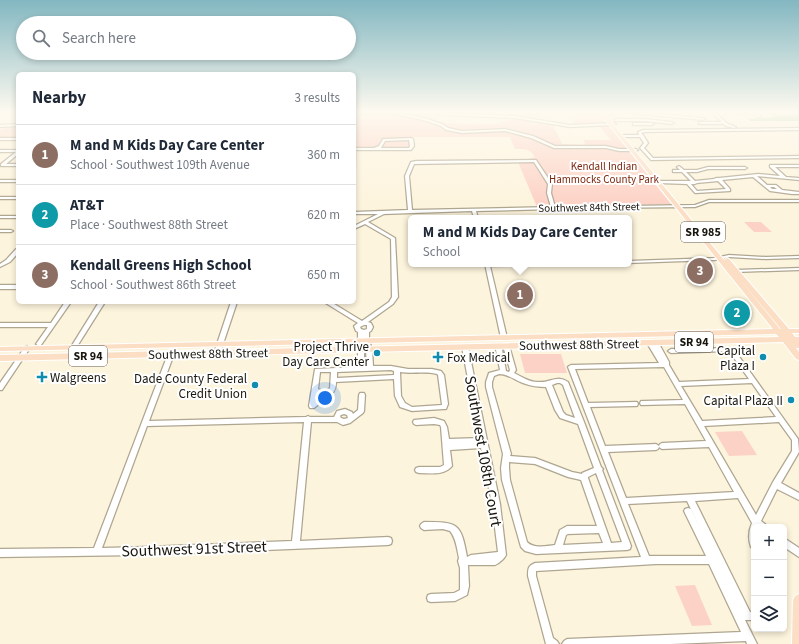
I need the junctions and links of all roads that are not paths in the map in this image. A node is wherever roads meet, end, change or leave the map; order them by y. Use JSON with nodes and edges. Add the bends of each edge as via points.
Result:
{"nodes":[{"id":1,"x":383,"y":143,"type":"edge"},
{"id":2,"x":412,"y":143,"type":"edge"},
{"id":3,"x":543,"y":143,"type":"edge"},
{"id":4,"x":628,"y":143,"type":"edge"},
{"id":5,"x":646,"y":143,"type":"edge"},
{"id":6,"x":356,"y":149,"type":"edge"},
{"id":7,"x":374,"y":149,"type":"junction"},
{"id":8,"x":634,"y":150,"type":"junction"},
{"id":9,"x":0,"y":151,"type":"edge"},
{"id":10,"x":16,"y":152,"type":"edge"},
{"id":11,"x":16,"y":154,"type":"edge"},
{"id":12,"x":799,"y":157,"type":"edge"},
{"id":13,"x":1,"y":165,"type":"edge"},
{"id":14,"x":16,"y":165,"type":"edge"},
{"id":15,"x":799,"y":166,"type":"edge"},
{"id":16,"x":679,"y":167,"type":"dead end"},
{"id":17,"x":725,"y":168,"type":"junction"},
{"id":18,"x":745,"y":168,"type":"dead end"},
{"id":19,"x":674,"y":171,"type":"dead end"},
{"id":20,"x":684,"y":171,"type":"junction"},
{"id":21,"x":755,"y":176,"type":"junction"},
{"id":22,"x":735,"y":177,"type":"junction"},
{"id":23,"x":775,"y":177,"type":"junction"},
{"id":24,"x":785,"y":178,"type":"junction"},
{"id":25,"x":718,"y":179,"type":"junction"},
{"id":26,"x":797,"y":179,"type":"edge"},
{"id":27,"x":0,"y":181,"type":"edge"},
{"id":28,"x":16,"y":181,"type":"edge"},
{"id":29,"x":661,"y":182,"type":"junction"},
{"id":30,"x":690,"y":182,"type":"junction"},
{"id":31,"x":799,"y":193,"type":"edge"},
{"id":32,"x":0,"y":198,"type":"edge"},
{"id":33,"x":16,"y":198,"type":"edge"},
{"id":34,"x":799,"y":201,"type":"edge"},
{"id":35,"x":680,"y":206,"type":"junction"},
{"id":36,"x":553,"y":208,"type":"junction"},
{"id":37,"x":474,"y":211,"type":"junction"},
{"id":38,"x":384,"y":212,"type":"junction"},
{"id":39,"x":410,"y":212,"type":"junction"},
{"id":40,"x":356,"y":213,"type":"edge"},
{"id":41,"x":475,"y":215,"type":"edge"},
{"id":42,"x":0,"y":217,"type":"edge"},
{"id":43,"x":16,"y":217,"type":"edge"},
{"id":44,"x":365,"y":222,"type":"junction"},
{"id":45,"x":356,"y":227,"type":"edge"},
{"id":46,"x":0,"y":231,"type":"edge"},
{"id":47,"x":11,"y":231,"type":"dead end"},
{"id":48,"x":15,"y":257,"type":"edge"},
{"id":49,"x":799,"y":257,"type":"edge"},
{"id":50,"x":722,"y":258,"type":"junction"},
{"id":51,"x":632,"y":262,"type":"edge"},
{"id":52,"x":0,"y":266,"type":"edge"},
{"id":53,"x":487,"y":267,"type":"edge"},
{"id":54,"x":799,"y":269,"type":"edge"},
{"id":55,"x":736,"y":271,"type":"junction"},
{"id":56,"x":0,"y":287,"type":"edge"},
{"id":57,"x":16,"y":287,"type":"edge"},
{"id":58,"x":67,"y":304,"type":"edge"},
{"id":59,"x":101,"y":304,"type":"edge"},
{"id":60,"x":233,"y":304,"type":"edge"},
{"id":61,"x":330,"y":304,"type":"edge"},
{"id":62,"x":362,"y":323,"type":"junction"},
{"id":63,"x":52,"y":325,"type":"junction"},
{"id":64,"x":0,"y":326,"type":"edge"},
{"id":65,"x":778,"y":331,"type":"junction"},
{"id":66,"x":787,"y":331,"type":"junction"},
{"id":67,"x":799,"y":331,"type":"edge"},
{"id":68,"x":364,"y":332,"type":"junction"},
{"id":69,"x":518,"y":337,"type":"junction"},
{"id":70,"x":504,"y":338,"type":"junction"},
{"id":71,"x":785,"y":339,"type":"junction"},
{"id":72,"x":796,"y":339,"type":"edge"},
{"id":73,"x":364,"y":341,"type":"junction"},
{"id":74,"x":653,"y":342,"type":"junction"},
{"id":75,"x":39,"y":344,"type":"dead end"},
{"id":76,"x":220,"y":344,"type":"junction"},
{"id":77,"x":488,"y":346,"type":"junction"},
{"id":78,"x":500,"y":346,"type":"junction"},
{"id":79,"x":509,"y":346,"type":"junction"},
{"id":80,"x":799,"y":346,"type":"edge"},
{"id":81,"x":74,"y":347,"type":"junction"},
{"id":82,"x":465,"y":347,"type":"junction"},
{"id":83,"x":27,"y":348,"type":"junction"},
{"id":84,"x":0,"y":349,"type":"edge"},
{"id":85,"x":365,"y":349,"type":"junction"},
{"id":86,"x":671,"y":351,"type":"dead end"},
{"id":87,"x":217,"y":353,"type":"junction"},
{"id":88,"x":171,"y":354,"type":"junction"},
{"id":89,"x":21,"y":357,"type":"junction"},
{"id":90,"x":799,"y":357,"type":"edge"},
{"id":91,"x":0,"y":358,"type":"edge"},
{"id":92,"x":361,"y":361,"type":"junction"},
{"id":93,"x":370,"y":361,"type":"junction"},
{"id":94,"x":502,"y":361,"type":"junction"},
{"id":95,"x":510,"y":362,"type":"junction"},
{"id":96,"x":666,"y":365,"type":"junction"},
{"id":97,"x":361,"y":369,"type":"junction"},
{"id":98,"x":370,"y":369,"type":"junction"},
{"id":99,"x":397,"y":369,"type":"junction"},
{"id":100,"x":334,"y":370,"type":"junction"},
{"id":101,"x":507,"y":373,"type":"junction"},
{"id":102,"x":397,"y":377,"type":"junction"},
{"id":103,"x":334,"y":380,"type":"junction"},
{"id":104,"x":754,"y":381,"type":"junction"},
{"id":105,"x":548,"y":384,"type":"junction"},
{"id":106,"x":677,"y":384,"type":"junction"},
{"id":107,"x":0,"y":388,"type":"edge"},
{"id":108,"x":315,"y":390,"type":"junction"},
{"id":109,"x":327,"y":395,"type":"junction"},
{"id":110,"x":362,"y":395,"type":"dead end"},
{"id":111,"x":687,"y":402,"type":"junction"},
{"id":112,"x":643,"y":403,"type":"dead end"},
{"id":113,"x":635,"y":404,"type":"dead end"},
{"id":114,"x":586,"y":405,"type":"junction"},
{"id":115,"x":308,"y":419,"type":"junction"},
{"id":116,"x":781,"y":419,"type":"junction"},
{"id":117,"x":416,"y":422,"type":"dead end"},
{"id":118,"x":581,"y":422,"type":"junction"},
{"id":119,"x":145,"y":424,"type":"junction"},
{"id":120,"x":700,"y":424,"type":"junction"},
{"id":121,"x":484,"y":442,"type":"junction"},
{"id":122,"x":446,"y":444,"type":"junction"},
{"id":123,"x":711,"y":444,"type":"junction"},
{"id":124,"x":604,"y":449,"type":"junction"},
{"id":125,"x":797,"y":452,"type":"edge"},
{"id":126,"x":507,"y":459,"type":"junction"},
{"id":127,"x":598,"y":469,"type":"junction"},
{"id":128,"x":419,"y":470,"type":"dead end"},
{"id":129,"x":584,"y":478,"type":"junction"},
{"id":130,"x":776,"y":484,"type":"junction"},
{"id":131,"x":740,"y":495,"type":"junction"},
{"id":132,"x":689,"y":497,"type":"junction"},
{"id":133,"x":799,"y":497,"type":"edge"},
{"id":134,"x":624,"y":501,"type":"junction"},
{"id":135,"x":688,"y":511,"type":"dead end"},
{"id":136,"x":756,"y":524,"type":"edge"},
{"id":137,"x":758,"y":524,"type":"edge"},
{"id":138,"x":424,"y":526,"type":"dead end"},
{"id":139,"x":602,"y":529,"type":"junction"},
{"id":140,"x":388,"y":541,"type":"dead end"},
{"id":141,"x":296,"y":544,"type":"junction"},
{"id":142,"x":787,"y":544,"type":"edge"},
{"id":143,"x":608,"y":547,"type":"junction"},
{"id":144,"x":558,"y":549,"type":"junction"},
{"id":145,"x":97,"y":551,"type":"junction"},
{"id":146,"x":0,"y":553,"type":"edge"},
{"id":147,"x":799,"y":553,"type":"edge"},
{"id":148,"x":712,"y":554,"type":"junction"},
{"id":149,"x":462,"y":561,"type":"junction"},
{"id":150,"x":647,"y":561,"type":"junction"},
{"id":151,"x":431,"y":598,"type":"dead end"},
{"id":152,"x":799,"y":600,"type":"edge"},
{"id":153,"x":747,"y":616,"type":"edge"},
{"id":154,"x":750,"y":640,"type":"edge"},
{"id":155,"x":554,"y":644,"type":"edge"},
{"id":156,"x":568,"y":644,"type":"edge"},
{"id":157,"x":798,"y":644,"type":"edge"}],
"edges":[{"from":1,"to":7,"type":"street"},
{"from":2,"to":7,"type":"street","via":[[409,149]]},
{"from":3,"to":8,"type":"street","via":[[552,147]]},
{"from":4,"to":8,"type":"main road","number":"SR 985"},
{"from":5,"to":12,"type":"street","via":[[642,147],[652,159]]},
{"from":6,"to":7,"type":"street"},
{"from":8,"to":29,"type":"main road","number":"SR 985"},
{"from":9,"to":10,"type":"street"},
{"from":11,"to":13,"type":"street"},
{"from":13,"to":14,"type":"street"},
{"from":15,"to":24,"type":"street","via":[[771,166]]},
{"from":16,"to":20,"type":"street"},
{"from":17,"to":18,"type":"street"},
{"from":17,"to":20,"type":"street"},
{"from":17,"to":22,"type":"street"},
{"from":19,"to":20,"type":"street"},
{"from":20,"to":30,"type":"street"},
{"from":21,"to":22,"type":"street"},
{"from":21,"to":23,"type":"street"},
{"from":21,"to":31,"type":"street","via":[[766,186],[775,186],[787,193]]},
{"from":22,"to":25,"type":"street"},
{"from":23,"to":24,"type":"street"},
{"from":23,"to":26,"type":"street","via":[[780,181]]},
{"from":24,"to":26,"type":"street"},
{"from":25,"to":30,"type":"street"},
{"from":25,"to":30,"type":"street","via":[[729,190],[696,192]]},
{"from":27,"to":28,"type":"street"},
{"from":29,"to":30,"type":"street"},
{"from":29,"to":30,"type":"street"},
{"from":29,"to":35,"type":"main road","number":"SR 985"},
{"from":32,"to":33,"type":"street"},
{"from":34,"to":35,"type":"street","name":"Southwest 84th Street","via":[[710,201],[695,206]]},
{"from":35,"to":36,"type":"street","name":"Southwest 84th Street"},
{"from":35,"to":50,"type":"main road","number":"SR 985"},
{"from":36,"to":37,"type":"street","name":"Southwest 84th Street"},
{"from":36,"to":39,"type":"street","via":[[549,193],[550,184],[535,161],[418,162],[412,163],[407,175]]},
{"from":37,"to":39,"type":"street","name":"Southwest 84th Street"},
{"from":37,"to":41,"type":"street"},
{"from":38,"to":39,"type":"street","name":"Southwest 84th Street"},
{"from":38,"to":40,"type":"street","name":"Southwest 84th Street"},
{"from":38,"to":44,"type":"street"},
{"from":42,"to":43,"type":"street"},
{"from":44,"to":45,"type":"street"},
{"from":44,"to":62,"type":"street","via":[[393,238],[395,298]]},
{"from":46,"to":47,"type":"street"},
{"from":48,"to":52,"type":"street"},
{"from":49,"to":50,"type":"street"},
{"from":50,"to":51,"type":"street"},
{"from":50,"to":55,"type":"main road","number":"SR 985"},
{"from":50,"to":65,"type":"main road","number":"SR 985"},
{"from":53,"to":70,"type":"street"},
{"from":54,"to":55,"type":"street"},
{"from":55,"to":66,"type":"main road","number":"SR 985"},
{"from":56,"to":57,"type":"street"},
{"from":58,"to":63,"type":"street"},
{"from":59,"to":81,"type":"street"},
{"from":60,"to":76,"type":"street"},
{"from":61,"to":62,"type":"street"},
{"from":62,"to":68,"type":"street","via":[[356,328]]},
{"from":62,"to":68,"type":"street","via":[[369,324],[370,327]]},
{"from":63,"to":64,"type":"street"},
{"from":63,"to":75,"type":"street"},
{"from":65,"to":66,"type":"main road","name":"Southwest 88th Street","number":"SR 94"},
{"from":65,"to":69,"type":"main road","name":"Southwest 88th Street","number":"SR 94"},
{"from":65,"to":71,"type":"main road","number":"SR 985"},
{"from":66,"to":67,"type":"main road","name":"Southwest 88th Street","number":"SR 94"},
{"from":66,"to":72,"type":"main road","number":"SR 985"},
{"from":68,"to":73,"type":"street"},
{"from":69,"to":70,"type":"main road","name":"Southwest 88th Street","number":"SR 94"},
{"from":69,"to":78,"type":"main road"},
{"from":70,"to":73,"type":"main road","name":"Southwest 88th Street","number":"SR 94"},
{"from":70,"to":77,"type":"main road"},
{"from":71,"to":72,"type":"main road","name":"Southwest 88th Street","number":"SR 94"},
{"from":71,"to":74,"type":"main road","name":"Southwest 88th Street","number":"SR 94"},
{"from":71,"to":90,"type":"main road","number":"SR 985"},
{"from":72,"to":80,"type":"main road","number":"SR 985"},
{"from":73,"to":76,"type":"main road","name":"Southwest 88th Street","number":"SR 94"},
{"from":73,"to":85,"type":"street"},
{"from":74,"to":79,"type":"main road","name":"Southwest 88th Street","number":"SR 94"},
{"from":74,"to":96,"type":"street"},
{"from":76,"to":81,"type":"main road","name":"Southwest 88th Street","number":"SR 94"},
{"from":76,"to":87,"type":"street"},
{"from":77,"to":78,"type":"main road","name":"Southwest 88th Street","number":"SR 94"},
{"from":77,"to":82,"type":"main road","name":"Southwest 88th Street","number":"SR 94"},
{"from":78,"to":79,"type":"main road","name":"Southwest 88th Street","number":"SR 94"},
{"from":78,"to":94,"type":"street"},
{"from":79,"to":95,"type":"street","via":[[507,349]]},
{"from":81,"to":83,"type":"main road","name":"Southwest 88th Street","number":"SR 94"},
{"from":82,"to":85,"type":"main road","name":"Southwest 88th Street","number":"SR 94"},
{"from":82,"to":121,"type":"street","name":"Southwest 108th Court"},
{"from":83,"to":84,"type":"main road","name":"Southwest 88th Street","number":"SR 94"},
{"from":83,"to":89,"type":"street"},
{"from":85,"to":87,"type":"main road","name":"Southwest 88th Street","number":"SR 94"},
{"from":85,"to":92,"type":"street"},
{"from":85,"to":93,"type":"street"},
{"from":86,"to":104,"type":"street","via":[[731,349]]},
{"from":87,"to":88,"type":"main road","name":"Southwest 88th Street","number":"SR 94"},
{"from":88,"to":89,"type":"main road","name":"Southwest 88th Street","number":"SR 94"},
{"from":88,"to":119,"type":"street"},
{"from":89,"to":91,"type":"main road","name":"Southwest 88th Street","number":"SR 94"},
{"from":89,"to":107,"type":"street"},
{"from":92,"to":93,"type":"street"},
{"from":92,"to":97,"type":"street"},
{"from":93,"to":98,"type":"street"},
{"from":94,"to":95,"type":"street"},
{"from":94,"to":101,"type":"street"},
{"from":95,"to":101,"type":"street","via":[[513,370]]},
{"from":96,"to":106,"type":"street"},
{"from":96,"to":114,"type":"street","via":[[572,367]]},
{"from":97,"to":98,"type":"street"},
{"from":97,"to":100,"type":"street"},
{"from":98,"to":99,"type":"street"},
{"from":99,"to":102,"type":"street"},
{"from":99,"to":102,"type":"street","via":[[439,372],[444,406],[412,409],[405,407],[399,400]]},
{"from":100,"to":103,"type":"street"},
{"from":100,"to":108,"type":"street","via":[[318,370]]},
{"from":101,"to":105,"type":"street","via":[[530,383]]},
{"from":101,"to":126,"type":"street","via":[[491,375],[489,387],[502,430]]},
{"from":102,"to":103,"type":"street"},
{"from":103,"to":109,"type":"street","via":[[333,389]]},
{"from":104,"to":106,"type":"street"},
{"from":104,"to":116,"type":"street"},
{"from":105,"to":118,"type":"street","via":[[560,414]]},
{"from":105,"to":118,"type":"street","via":[[556,381],[565,382]]},
{"from":106,"to":111,"type":"street"},
{"from":108,"to":109,"type":"street"},
{"from":108,"to":109,"type":"street","via":[[312,406]]},
{"from":110,"to":115,"type":"street","via":[[361,411],[351,418],[349,413],[343,412],[338,414],[338,419]]},
{"from":111,"to":112,"type":"street"},
{"from":111,"to":120,"type":"street"},
{"from":113,"to":114,"type":"street"},
{"from":114,"to":124,"type":"street"},
{"from":115,"to":119,"type":"street"},
{"from":115,"to":141,"type":"street"},
{"from":116,"to":120,"type":"street"},
{"from":116,"to":125,"type":"street","via":[[794,439]]},
{"from":117,"to":122,"type":"street","via":[[440,422],[444,427]]},
{"from":118,"to":127,"type":"street"},
{"from":119,"to":145,"type":"street"},
{"from":120,"to":123,"type":"street"},
{"from":121,"to":122,"type":"street"},
{"from":121,"to":149,"type":"street","name":"Southwest 108th Court","via":[[496,504],[502,555],[495,561]]},
{"from":122,"to":128,"type":"street","via":[[448,466],[440,470]]},
{"from":123,"to":124,"type":"street"},
{"from":123,"to":131,"type":"street"},
{"from":124,"to":134,"type":"street"},
{"from":125,"to":130,"type":"street"},
{"from":126,"to":129,"type":"street","via":[[535,461],[571,476]]},
{"from":126,"to":144,"type":"street","via":[[506,480],[523,543],[533,549]]},
{"from":127,"to":129,"type":"street"},
{"from":127,"to":143,"type":"street","via":[[627,546]]},
{"from":129,"to":139,"type":"street"},
{"from":130,"to":133,"type":"street"},
{"from":130,"to":137,"type":"street"},
{"from":131,"to":132,"type":"street"},
{"from":131,"to":136,"type":"street"},
{"from":132,"to":134,"type":"street"},
{"from":132,"to":148,"type":"street"},
{"from":134,"to":150,"type":"street"},
{"from":135,"to":148,"type":"street"},
{"from":138,"to":149,"type":"street","via":[[448,526],[454,529],[458,535]]},
{"from":139,"to":143,"type":"street"},
{"from":139,"to":144,"type":"street","via":[[567,530],[563,533]]},
{"from":140,"to":141,"type":"street","name":"Southwest 91st Street"},
{"from":141,"to":145,"type":"street","name":"Southwest 91st Street"},
{"from":142,"to":147,"type":"street"},
{"from":143,"to":144,"type":"street"},
{"from":145,"to":146,"type":"street","name":"Southwest 91st Street"},
{"from":148,"to":150,"type":"street"},
{"from":148,"to":153,"type":"street"},
{"from":149,"to":151,"type":"street","via":[[464,592],[454,598]]},
{"from":150,"to":155,"type":"street","via":[[533,568],[531,571],[545,631],[549,642]]},
{"from":152,"to":157,"type":"main road"},
{"from":153,"to":154,"type":"street"},
{"from":154,"to":156,"type":"street"}]}
